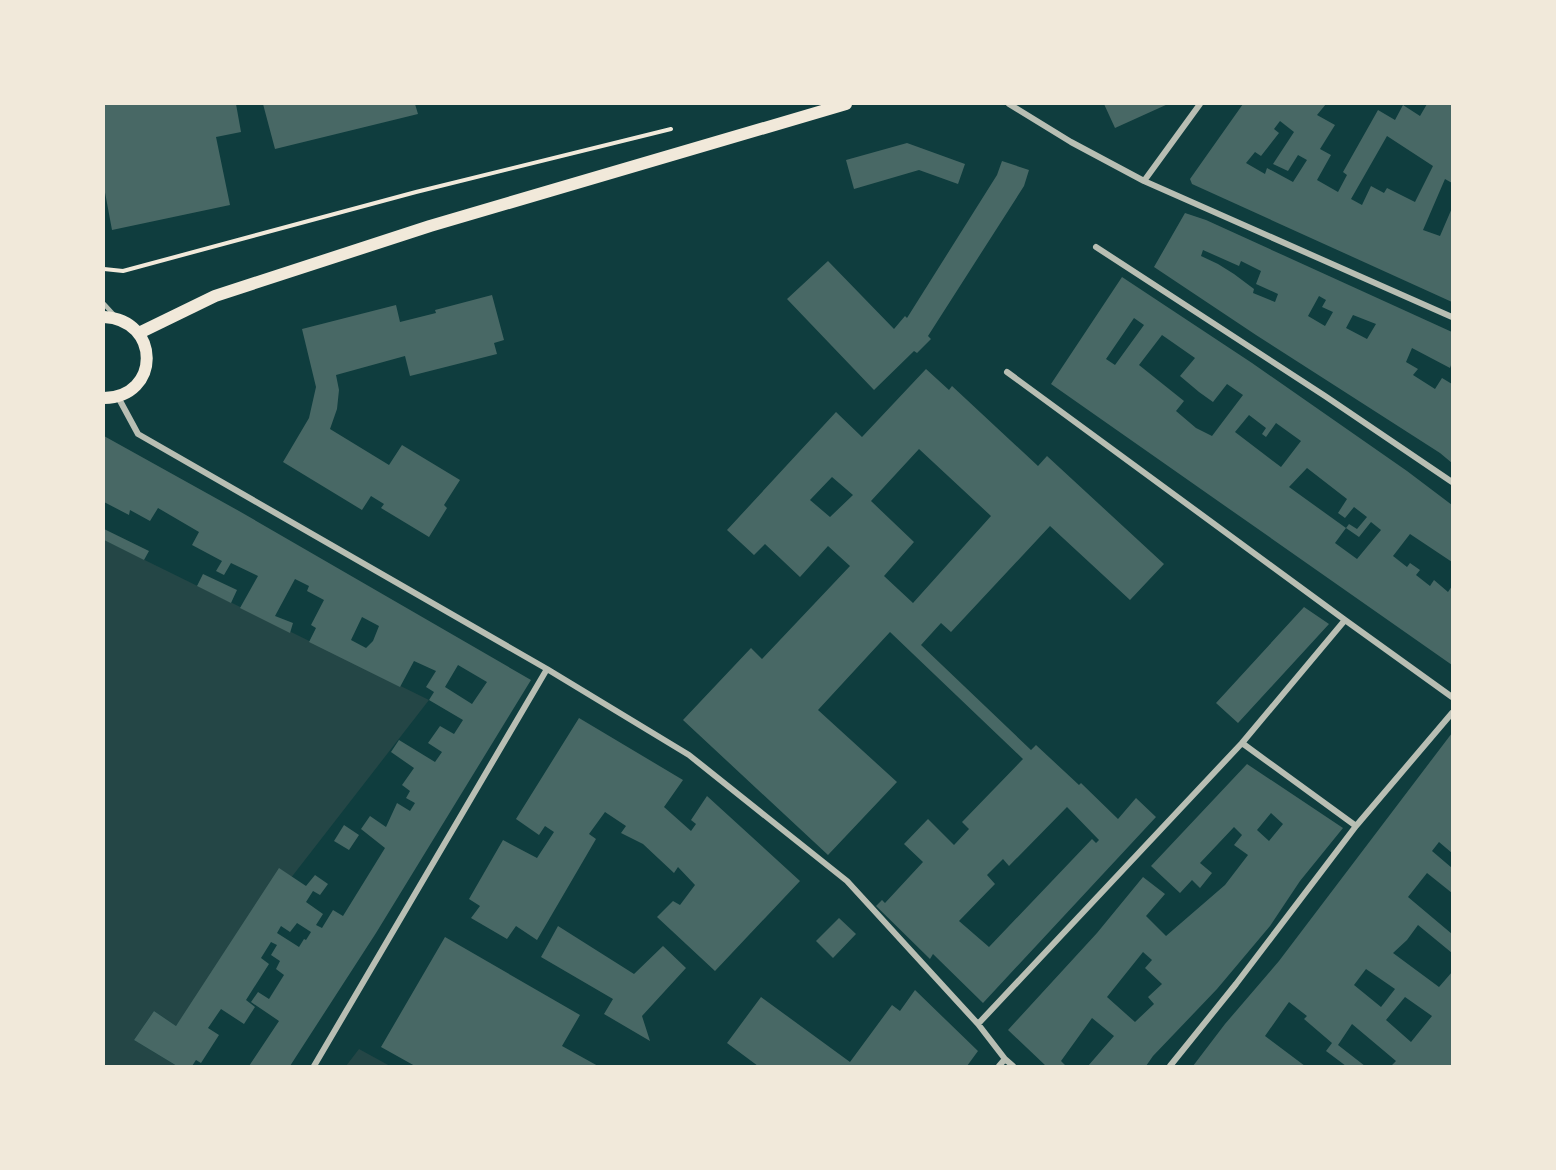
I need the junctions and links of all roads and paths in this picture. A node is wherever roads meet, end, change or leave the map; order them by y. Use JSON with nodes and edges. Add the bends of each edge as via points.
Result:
{"nodes":[{"id":1,"x":846,"y":104,"type":"edge"},
{"id":2,"x":1009,"y":104,"type":"edge"},
{"id":3,"x":1200,"y":104,"type":"edge"},
{"id":4,"x":676,"y":128,"type":"dead end"},
{"id":5,"x":1144,"y":181,"type":"junction"},
{"id":6,"x":1096,"y":247,"type":"dead end"},
{"id":7,"x":104,"y":269,"type":"edge"},
{"id":8,"x":104,"y":304,"type":"edge"},
{"id":9,"x":104,"y":317,"type":"edge"},
{"id":10,"x":1452,"y":317,"type":"edge"},
{"id":11,"x":117,"y":318,"type":"junction"},
{"id":12,"x":139,"y":333,"type":"junction"},
{"id":13,"x":1007,"y":372,"type":"dead end"},
{"id":14,"x":118,"y":397,"type":"junction"},
{"id":15,"x":104,"y":398,"type":"edge"},
{"id":16,"x":1452,"y":482,"type":"edge"},
{"id":17,"x":1345,"y":620,"type":"junction"},
{"id":18,"x":547,"y":669,"type":"junction"},
{"id":19,"x":1452,"y":697,"type":"edge"},
{"id":20,"x":1452,"y":713,"type":"edge"},
{"id":21,"x":1242,"y":743,"type":"junction"},
{"id":22,"x":1356,"y":826,"type":"junction"},
{"id":23,"x":978,"y":1024,"type":"junction"},
{"id":24,"x":1005,"y":1059,"type":"junction"},
{"id":25,"x":314,"y":1066,"type":"edge"},
{"id":26,"x":999,"y":1066,"type":"edge"},
{"id":27,"x":1013,"y":1066,"type":"edge"},
{"id":28,"x":1170,"y":1066,"type":"edge"}],
"edges":[{"from":1,"to":12,"type":"main road","via":[[407,233],[215,296]]},
{"from":2,"to":5,"type":"street"},
{"from":3,"to":5,"type":"street"},
{"from":4,"to":7,"type":"path","via":[[416,192],[123,271]]},
{"from":5,"to":10,"type":"street"},
{"from":6,"to":16,"type":"street"},
{"from":8,"to":11,"type":"lane"},
{"from":9,"to":11,"type":"main road"},
{"from":11,"to":12,"type":"main road"},
{"from":12,"to":14,"type":"main road","via":[[145,344],[145,371],[130,392]]},
{"from":13,"to":17,"type":"street"},
{"from":14,"to":15,"type":"main road"},
{"from":14,"to":18,"type":"street","via":[[138,434]]},
{"from":17,"to":19,"type":"street"},
{"from":17,"to":21,"type":"street"},
{"from":18,"to":23,"type":"street","via":[[689,755],[847,881]]},
{"from":18,"to":25,"type":"street"},
{"from":20,"to":22,"type":"street"},
{"from":21,"to":22,"type":"street"},
{"from":21,"to":23,"type":"street"},
{"from":22,"to":28,"type":"street"},
{"from":23,"to":24,"type":"street"},
{"from":24,"to":26,"type":"street"},
{"from":24,"to":27,"type":"street"}]}
